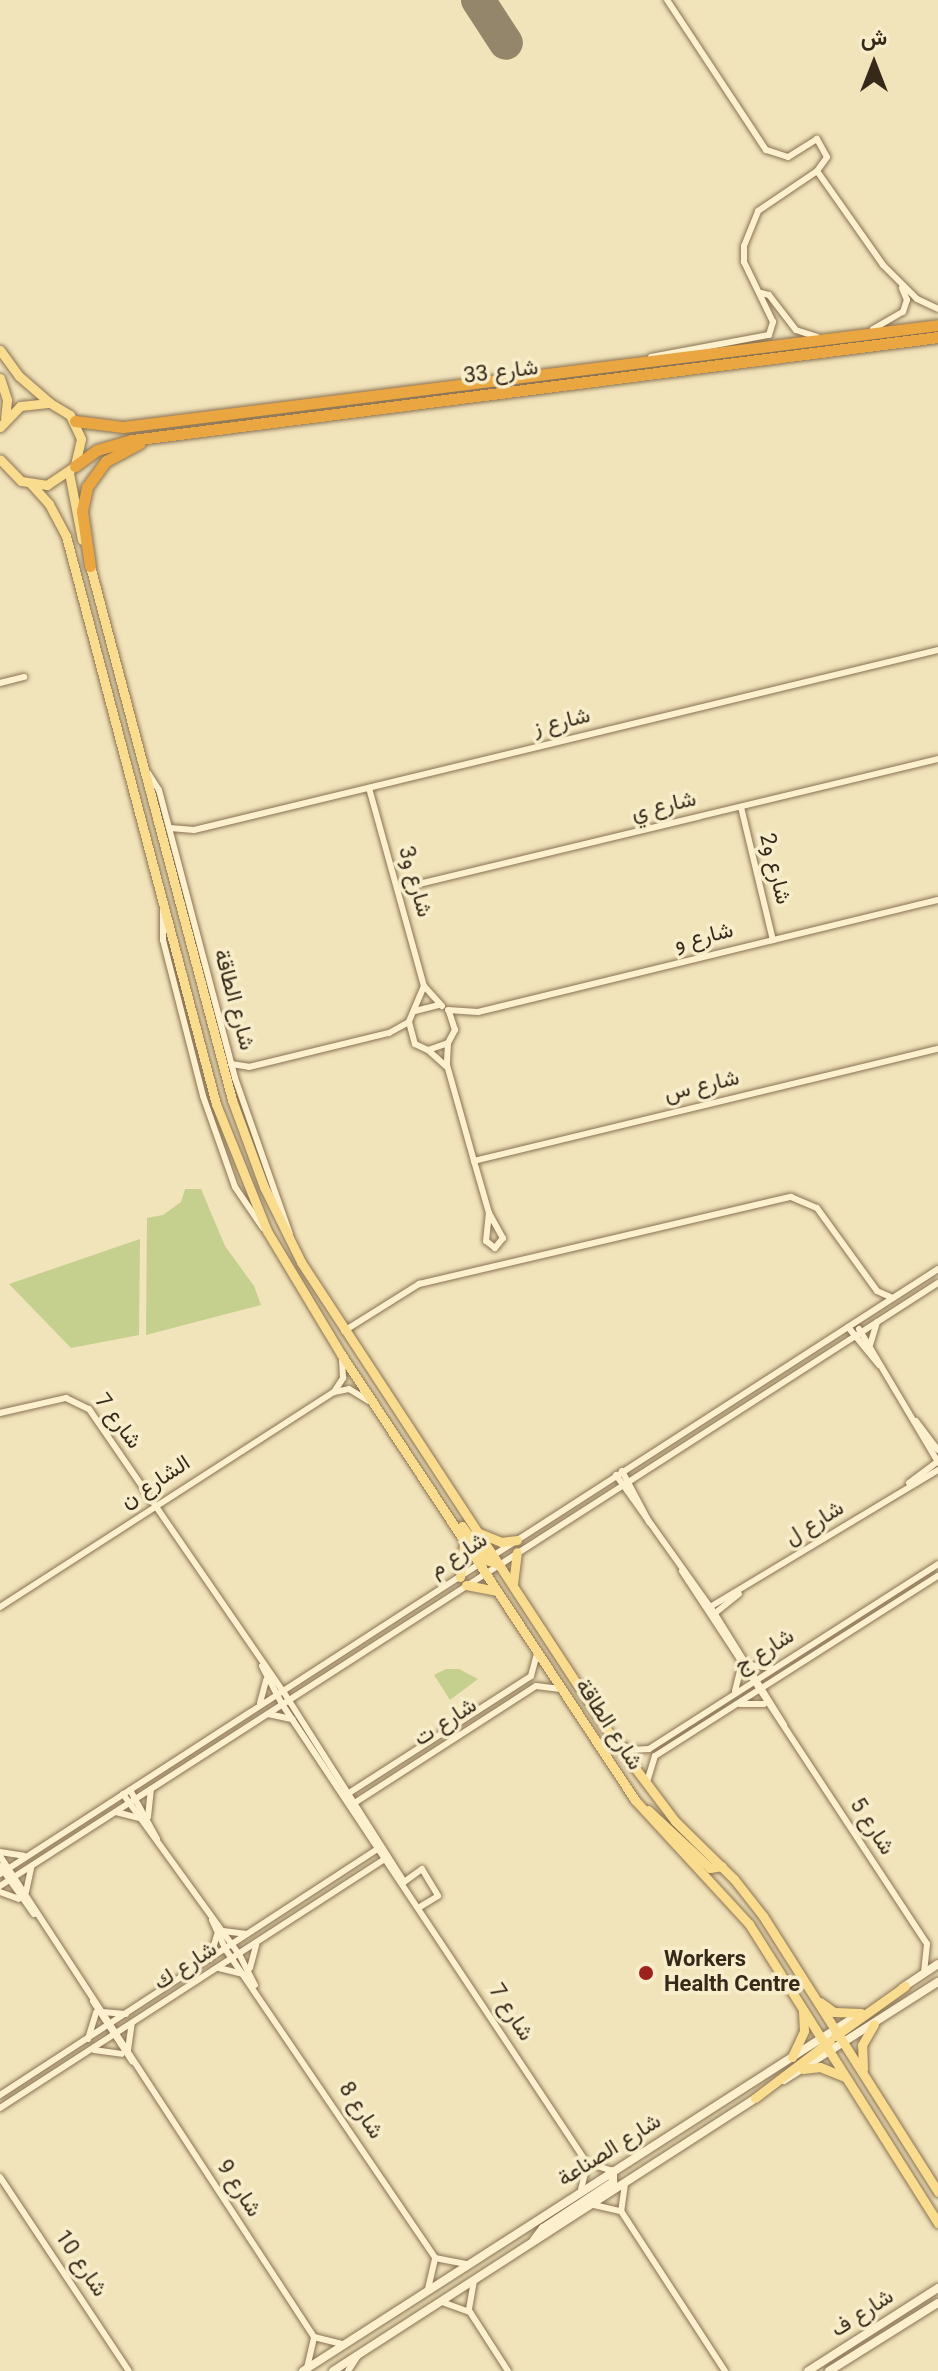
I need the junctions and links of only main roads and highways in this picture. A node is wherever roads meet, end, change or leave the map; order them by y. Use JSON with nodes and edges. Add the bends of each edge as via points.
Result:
{"nodes":[{"id":1,"x":938,"y":325,"type":"edge"},
{"id":2,"x":938,"y":337,"type":"edge"},
{"id":3,"x":0,"y":350,"type":"edge"},
{"id":4,"x":0,"y":378,"type":"edge"},
{"id":5,"x":50,"y":403,"type":"junction"},
{"id":6,"x":75,"y":421,"type":"junction"},
{"id":7,"x":2,"y":423,"type":"edge"},
{"id":8,"x":169,"y":436,"type":"junction"},
{"id":9,"x":0,"y":459,"type":"edge"},
{"id":10,"x":72,"y":469,"type":"junction"},
{"id":11,"x":31,"y":484,"type":"junction"},
{"id":12,"x":90,"y":566,"type":"junction"},
{"id":13,"x":414,"y":1463,"type":"junction"},
{"id":14,"x":473,"y":1528,"type":"junction"},
{"id":15,"x":463,"y":1539,"type":"junction"},
{"id":16,"x":517,"y":1540,"type":"road end"},
{"id":17,"x":517,"y":1552,"type":"road end"},
{"id":18,"x":489,"y":1564,"type":"junction"},
{"id":19,"x":514,"y":1587,"type":"junction"},
{"id":20,"x":498,"y":1592,"type":"junction"},
{"id":21,"x":547,"y":1639,"type":"junction"},
{"id":22,"x":635,"y":1800,"type":"junction"},
{"id":23,"x":722,"y":1866,"type":"junction"},
{"id":24,"x":780,"y":1970,"type":"junction"},
{"id":25,"x":905,"y":1986,"type":"road end"},
{"id":26,"x":813,"y":1996,"type":"junction"},
{"id":27,"x":801,"y":2003,"type":"junction"},
{"id":28,"x":861,"y":2013,"type":"road end"},
{"id":29,"x":874,"y":2024,"type":"road end"},
{"id":30,"x":832,"y":2040,"type":"junction"},
{"id":31,"x":792,"y":2057,"type":"road end"},
{"id":32,"x":803,"y":2069,"type":"road end"},
{"id":33,"x":864,"y":2076,"type":"junction"},
{"id":34,"x":850,"y":2081,"type":"junction"},
{"id":35,"x":755,"y":2098,"type":"road end"},
{"id":36,"x":881,"y":2102,"type":"junction"},
{"id":37,"x":938,"y":2192,"type":"edge"},
{"id":38,"x":938,"y":2223,"type":"edge"}],
"edges":[{"from":1,"to":6,"type":"highway","name":"شارع 33","via":[[123,427]]},
{"from":2,"to":8,"type":"highway","name":"شارع 33"},
{"from":3,"to":5,"type":"main road","via":[[19,376]]},
{"from":4,"to":7,"type":"main road","via":[[7,400]]},
{"from":5,"to":6,"type":"main road"},
{"from":5,"to":7,"type":"main road","via":[[30,402]]},
{"from":6,"to":10,"type":"main road","name":"شارع الطاقة","via":[[81,448]]},
{"from":8,"to":10,"type":"highway","name":"شارع 33","via":[[114,443]]},
{"from":8,"to":12,"type":"highway","via":[[124,449],[95,473],[82,511]]},
{"from":9,"to":11,"type":"main road","name":"شارع الطاقة","via":[[12,475]]},
{"from":10,"to":11,"type":"main road","via":[[55,482]]},
{"from":10,"to":12,"type":"main road","name":"شارع الطاقة"},
{"from":11,"to":13,"type":"main road","name":"شارع الطاقة","via":[[66,536],[216,1104],[267,1231]]},
{"from":12,"to":14,"type":"main road","name":"شارع الطاقة","via":[[232,1100],[291,1242]]},
{"from":13,"to":15,"type":"main road","name":"شارع الطاقة"},
{"from":13,"to":18,"type":"main road"},
{"from":14,"to":16,"type":"main road","via":[[493,1540]]},
{"from":14,"to":18,"type":"main road","name":"شارع الطاقة"},
{"from":15,"to":18,"type":"main road","name":"شارع الطاقة"},
{"from":15,"to":20,"type":"main road","via":[[463,1581]]},
{"from":17,"to":19,"type":"main road"},
{"from":18,"to":19,"type":"main road","name":"شارع الطاقة"},
{"from":18,"to":20,"type":"main road","name":"شارع الطاقة"},
{"from":18,"to":21,"type":"main road"},
{"from":19,"to":21,"type":"main road","name":"شارع الطاقة"},
{"from":20,"to":22,"type":"main road","name":"شارع الطاقة"},
{"from":21,"to":23,"type":"main road","name":"شارع الطاقة","via":[[649,1790]]},
{"from":22,"to":23,"type":"main road","via":[[710,1868]]},
{"from":22,"to":24,"type":"main road","name":"شارع الطاقة","via":[[740,1911]]},
{"from":23,"to":26,"type":"main road","name":"شارع الطاقة","via":[[763,1916]]},
{"from":24,"to":27,"type":"main road","name":"شارع الطاقة"},
{"from":24,"to":30,"type":"main road"},
{"from":25,"to":30,"type":"main road"},
{"from":26,"to":28,"type":"main road","via":[[834,2012]]},
{"from":26,"to":30,"type":"main road","name":"شارع الطاقة"},
{"from":27,"to":30,"type":"main road","name":"شارع الطاقة"},
{"from":27,"to":31,"type":"main road","via":[[804,2031]]},
{"from":29,"to":33,"type":"main road","via":[[862,2045]]},
{"from":30,"to":33,"type":"main road","name":"شارع الطاقة"},
{"from":30,"to":34,"type":"main road","name":"شارع الطاقة"},
{"from":30,"to":35,"type":"main road"},
{"from":30,"to":36,"type":"main road"},
{"from":32,"to":34,"type":"main road","via":[[828,2068]]},
{"from":33,"to":36,"type":"main road","name":"شارع الطاقة"},
{"from":34,"to":38,"type":"main road","name":"شارع الطاقة"},
{"from":36,"to":37,"type":"main road","name":"شارع الطاقة"}]}
